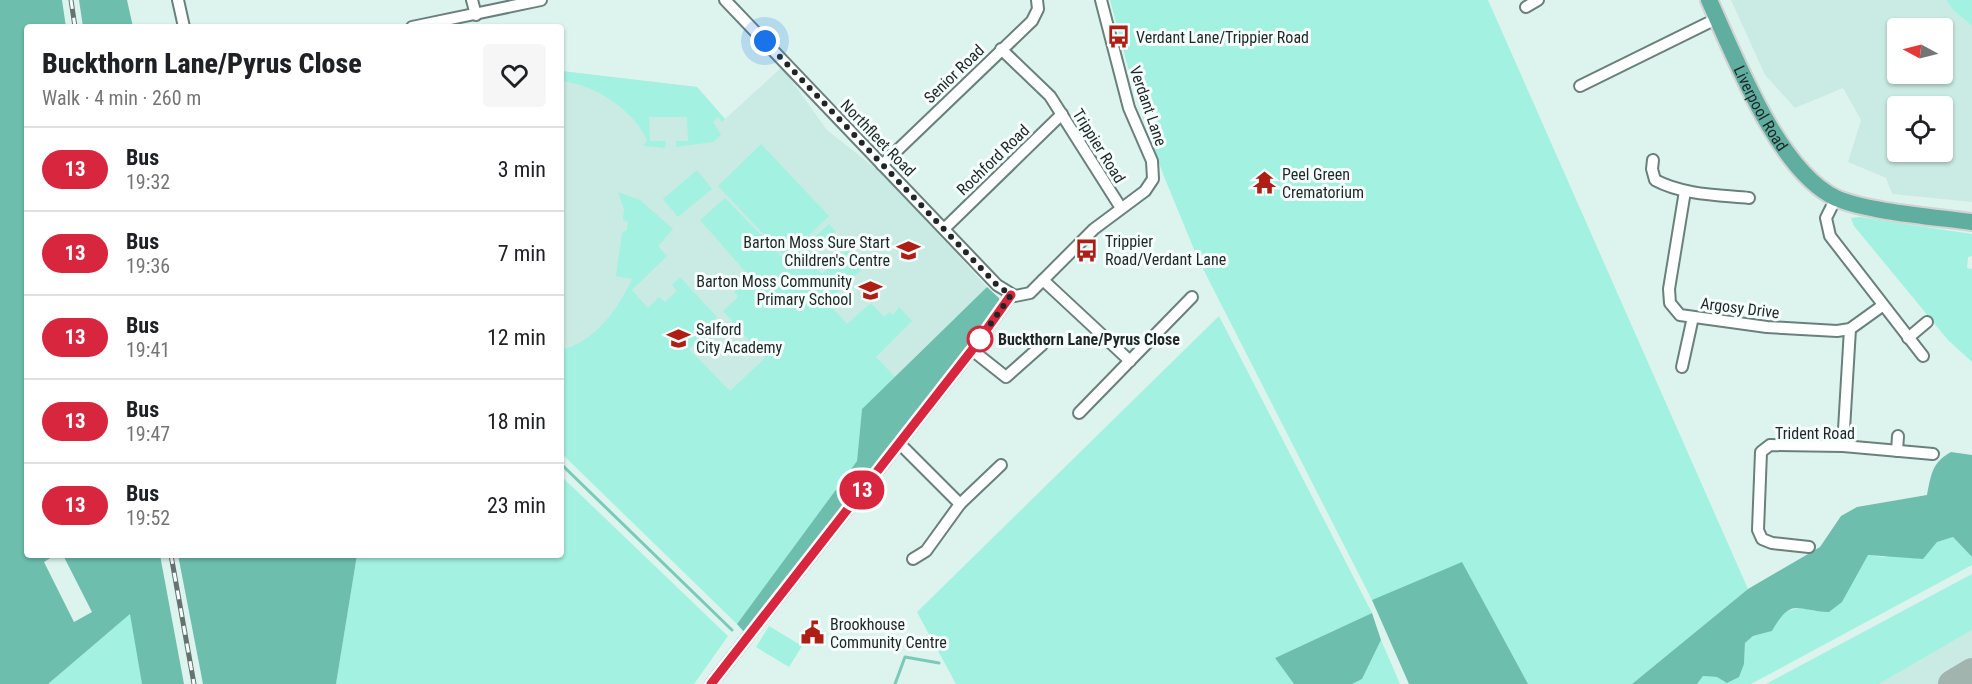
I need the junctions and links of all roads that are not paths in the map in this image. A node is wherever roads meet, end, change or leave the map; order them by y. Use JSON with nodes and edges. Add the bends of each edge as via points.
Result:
{"nodes":[{"id":1,"x":178,"y":0,"type":"edge"},
{"id":2,"x":472,"y":0,"type":"edge"},
{"id":3,"x":540,"y":0,"type":"edge"},
{"id":4,"x":725,"y":0,"type":"edge"},
{"id":5,"x":1037,"y":0,"type":"edge"},
{"id":6,"x":1101,"y":0,"type":"edge"},
{"id":7,"x":1538,"y":0,"type":"edge"},
{"id":8,"x":1709,"y":0,"type":"edge"},
{"id":9,"x":1526,"y":7,"type":"dead end"},
{"id":10,"x":476,"y":15,"type":"junction"},
{"id":11,"x":1718,"y":18,"type":"junction"},
{"id":12,"x":183,"y":24,"type":"edge"},
{"id":13,"x":428,"y":24,"type":"edge"},
{"id":14,"x":1001,"y":49,"type":"junction"},
{"id":15,"x":1580,"y":86,"type":"dead end"},
{"id":16,"x":1062,"y":114,"type":"junction"},
{"id":17,"x":1653,"y":160,"type":"dead end"},
{"id":18,"x":882,"y":165,"type":"junction"},
{"id":19,"x":1685,"y":191,"type":"junction"},
{"id":20,"x":1749,"y":198,"type":"dead end"},
{"id":21,"x":1836,"y":198,"type":"junction"},
{"id":22,"x":1121,"y":208,"type":"junction"},
{"id":23,"x":1972,"y":222,"type":"edge"},
{"id":24,"x":945,"y":228,"type":"junction"},
{"id":25,"x":1042,"y":280,"type":"junction"},
{"id":26,"x":1011,"y":295,"type":"junction"},
{"id":27,"x":1192,"y":297,"type":"dead end"},
{"id":28,"x":1882,"y":306,"type":"junction"},
{"id":29,"x":1693,"y":317,"type":"junction"},
{"id":30,"x":1927,"y":321,"type":"dead end"},
{"id":31,"x":1850,"y":329,"type":"junction"},
{"id":32,"x":1908,"y":338,"type":"junction"},
{"id":33,"x":1042,"y":345,"type":"dead end"},
{"id":34,"x":972,"y":350,"type":"junction"},
{"id":35,"x":1923,"y":356,"type":"dead end"},
{"id":36,"x":1130,"y":361,"type":"junction"},
{"id":37,"x":1682,"y":367,"type":"dead end"},
{"id":38,"x":1079,"y":413,"type":"dead end"},
{"id":39,"x":1898,"y":436,"type":"dead end"},
{"id":40,"x":899,"y":443,"type":"junction"},
{"id":41,"x":1843,"y":446,"type":"junction"},
{"id":42,"x":1897,"y":451,"type":"junction"},
{"id":43,"x":1933,"y":454,"type":"dead end"},
{"id":44,"x":1001,"y":465,"type":"dead end"},
{"id":45,"x":960,"y":504,"type":"junction"},
{"id":46,"x":1809,"y":546,"type":"dead end"},
{"id":47,"x":914,"y":559,"type":"dead end"},
{"id":48,"x":711,"y":684,"type":"edge"}],
"edges":[{"from":1,"to":12,"type":"street"},
{"from":2,"to":10,"type":"street"},
{"from":3,"to":10,"type":"street"},
{"from":4,"to":18,"type":"street","name":"Northfleet Road"},
{"from":5,"to":14,"type":"street","name":"Senior Road","via":[[1035,16]]},
{"from":6,"to":22,"type":"street","name":"Verdant Lane","via":[[1129,108],[1154,169],[1145,191]]},
{"from":7,"to":9,"type":"street"},
{"from":8,"to":11,"type":"highway","name":"Liverpool Road"},
{"from":10,"to":13,"type":"street"},
{"from":11,"to":15,"type":"street"},
{"from":11,"to":21,"type":"highway","name":"Liverpool Road","via":[[1762,111],[1796,165],[1809,180]]},
{"from":14,"to":16,"type":"street","name":"Trippier Road","via":[[1050,96]]},
{"from":14,"to":18,"type":"street","name":"Senior Road"},
{"from":16,"to":22,"type":"street","name":"Trippier Road"},
{"from":16,"to":24,"type":"street","name":"Rochford Road"},
{"from":17,"to":19,"type":"street","via":[[1655,180]]},
{"from":18,"to":24,"type":"street","name":"Northfleet Road"},
{"from":19,"to":20,"type":"street"},
{"from":19,"to":29,"type":"street","name":"Argosy Drive","via":[[1669,289],[1670,303],[1680,315]]},
{"from":21,"to":23,"type":"highway","name":"Liverpool Road"},
{"from":21,"to":28,"type":"street","via":[[1826,218],[1827,231]]},
{"from":22,"to":25,"type":"street","name":"Trippier Road"},
{"from":24,"to":26,"type":"street","name":"Northfleet Road"},
{"from":25,"to":26,"type":"street","name":"Trippier Road","via":[[1025,295]]},
{"from":25,"to":36,"type":"street"},
{"from":26,"to":34,"type":"street"},
{"from":27,"to":36,"type":"street"},
{"from":28,"to":31,"type":"street"},
{"from":28,"to":32,"type":"street"},
{"from":29,"to":31,"type":"street","name":"Argosy Drive","via":[[1767,327]]},
{"from":29,"to":37,"type":"street"},
{"from":30,"to":32,"type":"street"},
{"from":31,"to":41,"type":"street"},
{"from":32,"to":35,"type":"street"},
{"from":33,"to":34,"type":"street","via":[[1006,377]]},
{"from":34,"to":40,"type":"street"},
{"from":36,"to":38,"type":"street"},
{"from":39,"to":42,"type":"street"},
{"from":40,"to":45,"type":"street"},
{"from":40,"to":48,"type":"street"},
{"from":41,"to":42,"type":"street","name":"Trident Road"},
{"from":41,"to":46,"type":"street","name":"Trident Road","via":[[1770,445],[1761,452],[1758,530],[1762,539]]},
{"from":42,"to":43,"type":"street","name":"Trident Road"},
{"from":44,"to":45,"type":"street"},
{"from":45,"to":47,"type":"street","via":[[926,551]]}]}
